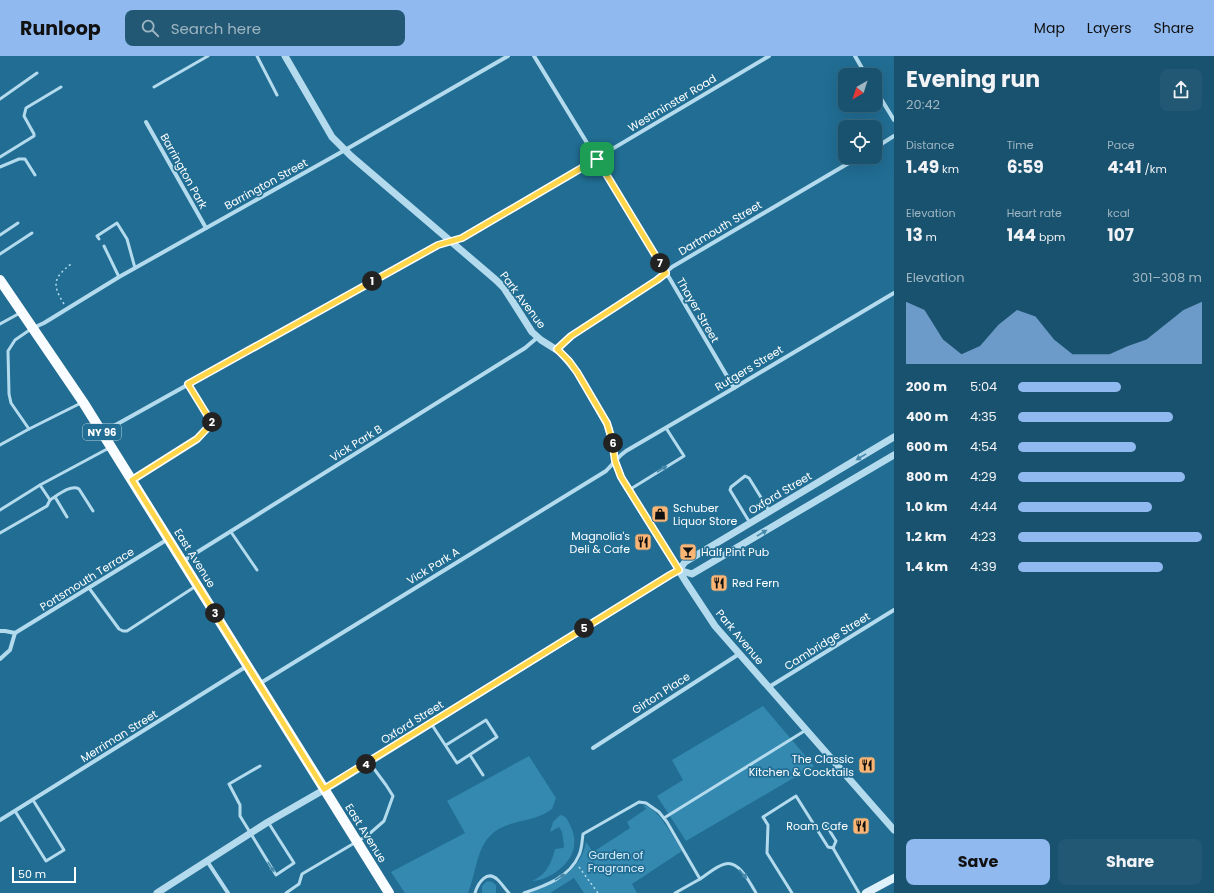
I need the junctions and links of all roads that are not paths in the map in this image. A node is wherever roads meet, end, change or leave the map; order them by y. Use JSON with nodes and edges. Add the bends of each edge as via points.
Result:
{"nodes":[{"id":1,"x":208,"y":56,"type":"edge"},
{"id":2,"x":257,"y":56,"type":"edge"},
{"id":3,"x":286,"y":56,"type":"edge"},
{"id":4,"x":508,"y":56,"type":"edge"},
{"id":5,"x":534,"y":56,"type":"edge"},
{"id":6,"x":769,"y":56,"type":"edge"},
{"id":7,"x":855,"y":56,"type":"edge"},
{"id":8,"x":862,"y":68,"type":"edge"},
{"id":9,"x":37,"y":73,"type":"dead end"},
{"id":10,"x":60,"y":87,"type":"dead end"},
{"id":11,"x":154,"y":87,"type":"dead end"},
{"id":12,"x":277,"y":95,"type":"dead end"},
{"id":13,"x":0,"y":99,"type":"edge"},
{"id":14,"x":882,"y":100,"type":"edge"},
{"id":15,"x":894,"y":120,"type":"edge"},
{"id":16,"x":146,"y":122,"type":"dead end"},
{"id":17,"x":894,"y":136,"type":"edge"},
{"id":18,"x":882,"y":144,"type":"edge"},
{"id":19,"x":345,"y":150,"type":"junction"},
{"id":20,"x":0,"y":157,"type":"edge"},
{"id":21,"x":597,"y":159,"type":"junction"},
{"id":22,"x":847,"y":164,"type":"edge"},
{"id":23,"x":0,"y":167,"type":"edge"},
{"id":24,"x":35,"y":175,"type":"dead end"},
{"id":25,"x":18,"y":223,"type":"dead end"},
{"id":26,"x":206,"y":228,"type":"junction"},
{"id":27,"x":32,"y":233,"type":"dead end"},
{"id":28,"x":0,"y":235,"type":"edge"},
{"id":29,"x":99,"y":239,"type":"dead end"},
{"id":30,"x":452,"y":241,"type":"junction"},
{"id":31,"x":104,"y":246,"type":"dead end"},
{"id":32,"x":0,"y":254,"type":"edge"},
{"id":33,"x":135,"y":268,"type":"junction"},
{"id":34,"x":666,"y":273,"type":"junction"},
{"id":35,"x":119,"y":277,"type":"junction"},
{"id":36,"x":0,"y":280,"type":"edge"},
{"id":37,"x":894,"y":293,"type":"edge"},
{"id":38,"x":22,"y":312,"type":"junction"},
{"id":39,"x":0,"y":324,"type":"edge"},
{"id":40,"x":33,"y":328,"type":"junction"},
{"id":41,"x":538,"y":338,"type":"junction"},
{"id":42,"x":557,"y":349,"type":"junction"},
{"id":43,"x":188,"y":384,"type":"junction"},
{"id":44,"x":734,"y":388,"type":"junction"},
{"id":45,"x":83,"y":402,"type":"junction"},
{"id":46,"x":666,"y":428,"type":"junction"},
{"id":47,"x":29,"y":429,"type":"junction"},
{"id":48,"x":102,"y":432,"type":"junction"},
{"id":49,"x":894,"y":437,"type":"edge"},
{"id":50,"x":0,"y":445,"type":"edge"},
{"id":51,"x":111,"y":447,"type":"junction"},
{"id":52,"x":894,"y":455,"type":"edge"},
{"id":53,"x":615,"y":461,"type":"junction"},
{"id":54,"x":132,"y":480,"type":"junction"},
{"id":55,"x":40,"y":485,"type":"junction"},
{"id":56,"x":629,"y":490,"type":"junction"},
{"id":57,"x":55,"y":497,"type":"junction"},
{"id":58,"x":50,"y":500,"type":"junction"},
{"id":59,"x":0,"y":510,"type":"edge"},
{"id":60,"x":93,"y":510,"type":"dead end"},
{"id":61,"x":770,"y":512,"type":"junction"},
{"id":62,"x":68,"y":517,"type":"dead end"},
{"id":63,"x":750,"y":523,"type":"junction"},
{"id":64,"x":231,"y":532,"type":"junction"},
{"id":65,"x":0,"y":533,"type":"edge"},
{"id":66,"x":168,"y":539,"type":"junction"},
{"id":67,"x":183,"y":562,"type":"junction"},
{"id":68,"x":257,"y":570,"type":"dead end"},
{"id":69,"x":679,"y":570,"type":"junction"},
{"id":70,"x":198,"y":586,"type":"junction"},
{"id":71,"x":89,"y":588,"type":"junction"},
{"id":72,"x":894,"y":610,"type":"edge"},
{"id":73,"x":0,"y":631,"type":"edge"},
{"id":74,"x":15,"y":634,"type":"junction"},
{"id":75,"x":739,"y":654,"type":"junction"},
{"id":76,"x":0,"y":659,"type":"edge"},
{"id":77,"x":248,"y":666,"type":"junction"},
{"id":78,"x":259,"y":684,"type":"junction"},
{"id":79,"x":769,"y":687,"type":"junction"},
{"id":80,"x":431,"y":724,"type":"junction"},
{"id":81,"x":806,"y":730,"type":"junction"},
{"id":82,"x":446,"y":745,"type":"junction"},
{"id":83,"x":593,"y":748,"type":"dead end"},
{"id":84,"x":470,"y":755,"type":"junction"},
{"id":85,"x":369,"y":762,"type":"junction"},
{"id":86,"x":260,"y":766,"type":"dead end"},
{"id":87,"x":482,"y":775,"type":"dead end"},
{"id":88,"x":324,"y":789,"type":"junction"},
{"id":89,"x":33,"y":800,"type":"junction"},
{"id":90,"x":16,"y":811,"type":"junction"},
{"id":91,"x":664,"y":818,"type":"junction"},
{"id":92,"x":0,"y":820,"type":"edge"},
{"id":93,"x":268,"y":822,"type":"junction"},
{"id":94,"x":826,"y":825,"type":"dead end"},
{"id":95,"x":894,"y":830,"type":"edge"},
{"id":96,"x":250,"y":834,"type":"junction"},
{"id":97,"x":357,"y":841,"type":"junction"},
{"id":98,"x":833,"y":848,"type":"junction"},
{"id":99,"x":207,"y":862,"type":"junction"},
{"id":100,"x":894,"y":878,"type":"edge"},
{"id":101,"x":700,"y":879,"type":"junction"},
{"id":102,"x":156,"y":893,"type":"edge"},
{"id":103,"x":228,"y":893,"type":"edge"},
{"id":104,"x":286,"y":893,"type":"edge"},
{"id":105,"x":389,"y":893,"type":"edge"},
{"id":106,"x":475,"y":893,"type":"edge"},
{"id":107,"x":508,"y":893,"type":"edge"},
{"id":108,"x":524,"y":893,"type":"edge"},
{"id":109,"x":675,"y":893,"type":"edge"},
{"id":110,"x":756,"y":893,"type":"edge"},
{"id":111,"x":792,"y":893,"type":"edge"},
{"id":112,"x":860,"y":893,"type":"edge"},
{"id":113,"x":866,"y":893,"type":"edge"}],
"edges":[{"from":1,"to":11,"type":"lane"},
{"from":2,"to":12,"type":"lane"},
{"from":3,"to":19,"type":"street","name":"Park Avenue","via":[[329,132]]},
{"from":4,"to":19,"type":"street","name":"Barrington Street"},
{"from":5,"to":21,"type":"street","name":"Thayer Street"},
{"from":6,"to":21,"type":"street","name":"Westminster Road"},
{"from":7,"to":8,"type":"street"},
{"from":9,"to":13,"type":"lane"},
{"from":10,"to":20,"type":"lane","via":[[26,108],[24,116],[34,136]]},
{"from":14,"to":15,"type":"street"},
{"from":16,"to":26,"type":"street","name":"Barrington Park"},
{"from":17,"to":18,"type":"street"},
{"from":19,"to":26,"type":"street","name":"Barrington Street"},
{"from":19,"to":30,"type":"street","name":"Park Avenue"},
{"from":21,"to":30,"type":"street","name":"Westminster Road","via":[[462,238]]},
{"from":21,"to":34,"type":"street","name":"Thayer Street"},
{"from":22,"to":34,"type":"street","name":"Dartmouth Street","via":[[672,267]]},
{"from":23,"to":24,"type":"lane","via":[[25,159]]},
{"from":25,"to":28,"type":"lane"},
{"from":26,"to":33,"type":"street","name":"Barrington Street"},
{"from":27,"to":32,"type":"lane"},
{"from":29,"to":33,"type":"lane","via":[[97,236],[117,223],[127,239]]},
{"from":30,"to":41,"type":"street","name":"Park Avenue","via":[[500,284]]},
{"from":30,"to":43,"type":"street","name":"Westminster Road","via":[[438,245]]},
{"from":31,"to":35,"type":"lane"},
{"from":33,"to":35,"type":"street","name":"Barrington Street"},
{"from":34,"to":42,"type":"street","name":"Dartmouth Street","via":[[571,336]]},
{"from":34,"to":44,"type":"street","name":"Thayer Street"},
{"from":35,"to":40,"type":"street","name":"Barrington Street"},
{"from":36,"to":38,"type":"main road","name":"East Avenue","number":"NY 96"},
{"from":37,"to":44,"type":"street","name":"Rutgers Street"},
{"from":38,"to":39,"type":"lane"},
{"from":38,"to":40,"type":"main road","name":"East Avenue","number":"NY 96"},
{"from":40,"to":45,"type":"main road","name":"East Avenue","number":"NY 96"},
{"from":40,"to":47,"type":"lane","via":[[15,340],[8,351],[11,403]]},
{"from":41,"to":42,"type":"street","name":"Park Avenue"},
{"from":41,"to":64,"type":"street","name":"Vick Park B"},
{"from":42,"to":53,"type":"street","name":"Park Avenue","via":[[573,366],[604,418],[612,440]]},
{"from":43,"to":48,"type":"street","name":"Westminster Road"},
{"from":43,"to":54,"type":"lane","via":[[212,423],[197,439]]},
{"from":44,"to":46,"type":"street","name":"Rutgers Street"},
{"from":45,"to":47,"type":"lane"},
{"from":45,"to":48,"type":"main road","name":"East Avenue","number":"NY 96"},
{"from":46,"to":53,"type":"street","name":"Rutgers Street","via":[[626,450]]},
{"from":56,"to":46,"type":"lane","one_way":true,"via":[[684,456]]},
{"from":47,"to":50,"type":"lane"},
{"from":48,"to":51,"type":"main road","name":"East Avenue","number":"NY 96"},
{"from":49,"to":61,"type":"street","name":"Oxford Street","one_way":true},
{"from":51,"to":54,"type":"main road","name":"East Avenue","number":"NY 96"},
{"from":51,"to":55,"type":"lane"},
{"from":69,"to":52,"type":"street","one_way":true,"via":[[692,574]]},
{"from":53,"to":56,"type":"street","name":"Park Avenue"},
{"from":53,"to":78,"type":"street","name":"Vick Park A","via":[[601,474]]},
{"from":54,"to":66,"type":"main road","name":"East Avenue","number":"NY 96"},
{"from":55,"to":58,"type":"lane"},
{"from":55,"to":59,"type":"lane"},
{"from":56,"to":69,"type":"street","name":"Park Avenue"},
{"from":57,"to":58,"type":"lane"},
{"from":57,"to":60,"type":"lane","via":[[76,487],[80,489]]},
{"from":57,"to":62,"type":"lane"},
{"from":58,"to":65,"type":"lane","via":[[47,506]]},
{"from":61,"to":63,"type":"street","name":"Oxford Street"},
{"from":61,"to":63,"type":"lane","via":[[749,478],[745,476],[730,490]]},
{"from":63,"to":69,"type":"street","name":"Oxford Street","via":[[685,562]]},
{"from":64,"to":67,"type":"street","name":"Vick Park B"},
{"from":64,"to":68,"type":"lane"},
{"from":66,"to":67,"type":"main road","name":"East Avenue","number":"NY 96"},
{"from":66,"to":71,"type":"street","name":"Portsmouth Terrace"},
{"from":67,"to":70,"type":"main road","name":"East Avenue","number":"NY 96"},
{"from":69,"to":75,"type":"street","name":"Park Avenue","via":[[715,626]]},
{"from":69,"to":80,"type":"street","name":"Oxford Street"},
{"from":70,"to":71,"type":"lane","via":[[127,631],[118,629]]},
{"from":70,"to":77,"type":"main road","name":"East Avenue","number":"NY 96"},
{"from":71,"to":74,"type":"street","name":"Portsmouth Terrace"},
{"from":72,"to":79,"type":"street","name":"Cambridge Street"},
{"from":73,"to":74,"type":"street"},
{"from":74,"to":76,"type":"street","via":[[10,650]]},
{"from":75,"to":79,"type":"street","name":"Park Avenue"},
{"from":75,"to":83,"type":"street","name":"Girton Place"},
{"from":77,"to":78,"type":"main road","name":"East Avenue","number":"NY 96"},
{"from":77,"to":89,"type":"street","name":"Merriman Street"},
{"from":78,"to":88,"type":"main road","name":"East Avenue","number":"NY 96"},
{"from":79,"to":81,"type":"street","name":"Park Avenue"},
{"from":80,"to":82,"type":"lane"},
{"from":80,"to":85,"type":"street","name":"Oxford Street"},
{"from":81,"to":91,"type":"lane"},
{"from":81,"to":95,"type":"street","name":"Park Avenue"},
{"from":82,"to":84,"type":"lane","via":[[457,763]]},
{"from":82,"to":84,"type":"lane","via":[[486,720],[497,738]]},
{"from":84,"to":87,"type":"lane"},
{"from":85,"to":88,"type":"street","name":"Oxford Street"},
{"from":85,"to":97,"type":"lane","via":[[393,796],[384,820],[368,835]]},
{"from":86,"to":96,"type":"lane","via":[[229,784],[240,805],[240,816]]},
{"from":88,"to":93,"type":"street","name":"Oxford Street"},
{"from":88,"to":97,"type":"main road","name":"East Avenue","number":"NY 96"},
{"from":89,"to":90,"type":"street","name":"Merriman Street"},
{"from":89,"to":90,"type":"lane","via":[[64,850],[46,861]]},
{"from":90,"to":92,"type":"street","name":"Merriman Street"},
{"from":91,"to":101,"type":"lane"},
{"from":108,"to":91,"type":"lane","one_way":true,"via":[[569,871],[580,854],[583,834],[639,802],[653,807]]},
{"from":93,"to":96,"type":"street","name":"Oxford Street"},
{"from":96,"to":93,"type":"lane","one_way":true,"via":[[276,875],[294,863]]},
{"from":94,"to":98,"type":"lane","via":[[836,841]]},
{"from":96,"to":99,"type":"street","name":"Oxford Street"},
{"from":97,"to":104,"type":"lane","via":[[302,874],[299,884]]},
{"from":97,"to":105,"type":"main road","name":"East Avenue","number":"NY 96"},
{"from":98,"to":111,"type":"lane","via":[[828,847],[796,796],[763,817],[768,825],[767,853]]},
{"from":98,"to":112,"type":"lane"},
{"from":99,"to":102,"type":"street","name":"Oxford Street"},
{"from":99,"to":103,"type":"street"},
{"from":100,"to":113,"type":"main road"},
{"from":101,"to":109,"type":"lane"},
{"from":101,"to":110,"type":"lane","one_way":true,"via":[[726,863],[733,864],[746,876]]},
{"from":106,"to":107,"type":"lane","via":[[480,880],[493,877]]}]}
